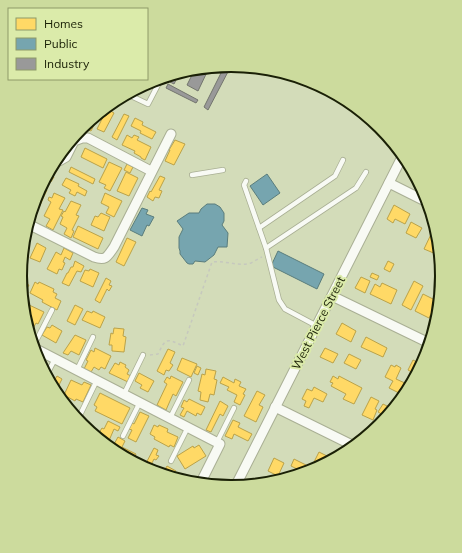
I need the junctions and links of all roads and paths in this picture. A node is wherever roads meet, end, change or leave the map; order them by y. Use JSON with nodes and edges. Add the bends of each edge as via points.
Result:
{"nodes":[{"id":1,"x":157,"y":86,"type":"edge"},
{"id":2,"x":134,"y":97,"type":"edge"},
{"id":3,"x":171,"y":134,"type":"dead end"},
{"id":4,"x":81,"y":138,"type":"edge"},
{"id":5,"x":343,"y":160,"type":"dead end"},
{"id":6,"x":400,"y":161,"type":"edge"},
{"id":7,"x":222,"y":170,"type":"dead end"},
{"id":8,"x":152,"y":171,"type":"junction"},
{"id":9,"x":366,"y":172,"type":"dead end"},
{"id":10,"x":192,"y":175,"type":"dead end"},
{"id":11,"x":246,"y":181,"type":"dead end"},
{"id":12,"x":389,"y":183,"type":"junction"},
{"id":13,"x":419,"y":198,"type":"edge"},
{"id":14,"x":33,"y":227,"type":"edge"},
{"id":15,"x":259,"y":228,"type":"junction"},
{"id":16,"x":266,"y":248,"type":"junction"},
{"id":17,"x":267,"y":254,"type":"junction"},
{"id":18,"x":332,"y":296,"type":"junction"},
{"id":19,"x":52,"y":310,"type":"dead end"},
{"id":20,"x":317,"y":326,"type":"junction"},
{"id":21,"x":93,"y":337,"type":"dead end"},
{"id":22,"x":37,"y":339,"type":"edge"},
{"id":23,"x":424,"y":341,"type":"edge"},
{"id":24,"x":42,"y":352,"type":"edge"},
{"id":25,"x":144,"y":354,"type":"joint"},
{"id":26,"x":55,"y":359,"type":"junction"},
{"id":27,"x":49,"y":370,"type":"edge"},
{"id":28,"x":77,"y":370,"type":"junction"},
{"id":29,"x":97,"y":380,"type":"junction"},
{"id":30,"x":190,"y":380,"type":"dead end"},
{"id":31,"x":124,"y":394,"type":"junction"},
{"id":32,"x":140,"y":402,"type":"junction"},
{"id":33,"x":275,"y":407,"type":"junction"},
{"id":34,"x":234,"y":408,"type":"dead end"},
{"id":35,"x":81,"y":413,"type":"dead end"},
{"id":36,"x":170,"y":418,"type":"junction"},
{"id":37,"x":188,"y":427,"type":"junction"},
{"id":38,"x":123,"y":436,"type":"dead end"},
{"id":39,"x":217,"y":442,"type":"junction"},
{"id":40,"x":348,"y":443,"type":"edge"},
{"id":41,"x":171,"y":461,"type":"dead end"},
{"id":42,"x":203,"y":479,"type":"edge"},
{"id":43,"x":238,"y":480,"type":"edge"}],
"edges":[{"from":1,"to":2,"type":"lane","via":[[148,104]]},
{"from":3,"to":8,"type":"street"},
{"from":4,"to":8,"type":"street","via":[[88,138]]},
{"from":5,"to":15,"type":"lane","via":[[335,176]]},
{"from":6,"to":12,"type":"street","name":"West Pierce Street"},
{"from":7,"to":10,"type":"lane"},
{"from":8,"to":14,"type":"street","via":[[114,247],[105,258],[94,257]]},
{"from":9,"to":16,"type":"lane","via":[[356,188]]},
{"from":11,"to":15,"type":"lane","via":[[244,185]]},
{"from":12,"to":13,"type":"street"},
{"from":12,"to":18,"type":"street","name":"West Pierce Street"},
{"from":15,"to":16,"type":"lane"},
{"from":16,"to":17,"type":"lane"},
{"from":17,"to":20,"type":"lane","via":[[279,300],[285,309]]},
{"from":17,"to":25,"type":"path","via":[[251,263],[212,262],[183,346],[166,340],[158,354]]},
{"from":18,"to":20,"type":"street","name":"West Pierce Street"},
{"from":18,"to":23,"type":"street"},
{"from":19,"to":22,"type":"lane"},
{"from":20,"to":33,"type":"street","name":"West Pierce Street"},
{"from":21,"to":28,"type":"lane"},
{"from":24,"to":26,"type":"street"},
{"from":25,"to":31,"type":"lane"},
{"from":26,"to":27,"type":"lane"},
{"from":26,"to":28,"type":"street"},
{"from":28,"to":29,"type":"street"},
{"from":29,"to":31,"type":"street"},
{"from":29,"to":35,"type":"lane"},
{"from":30,"to":36,"type":"lane"},
{"from":31,"to":32,"type":"street"},
{"from":32,"to":36,"type":"street"},
{"from":32,"to":38,"type":"lane"},
{"from":33,"to":40,"type":"street"},
{"from":33,"to":43,"type":"street","name":"West Pierce Street"},
{"from":34,"to":39,"type":"lane"},
{"from":36,"to":37,"type":"street"},
{"from":37,"to":39,"type":"street"},
{"from":37,"to":41,"type":"lane"},
{"from":39,"to":42,"type":"street","via":[[220,444]]}]}
